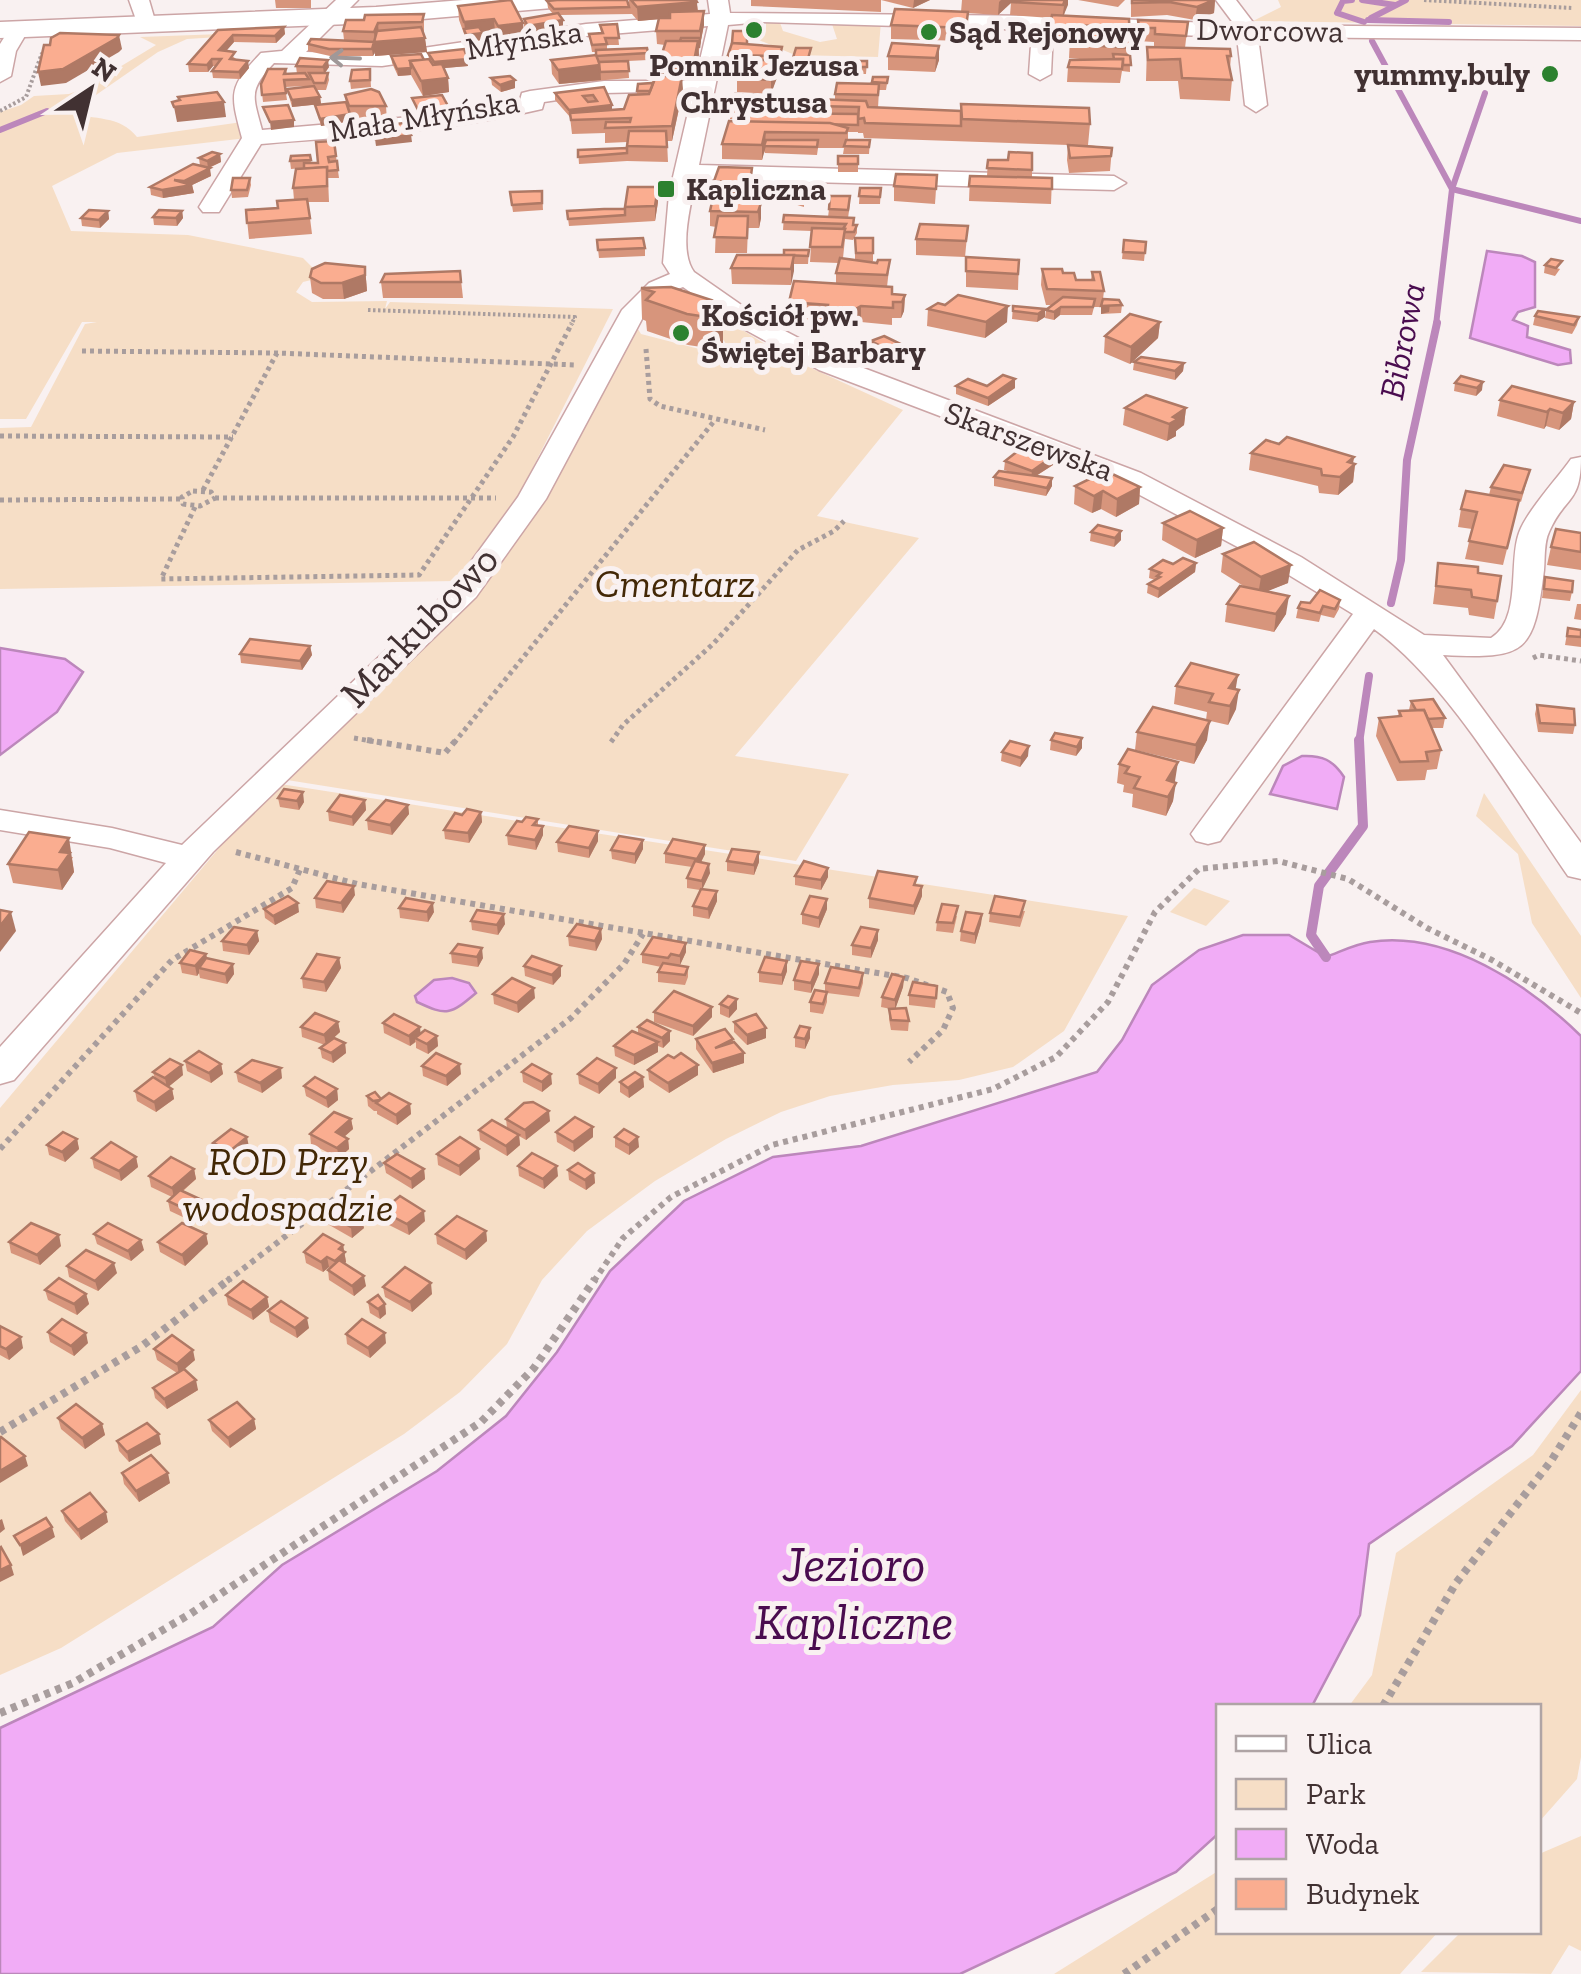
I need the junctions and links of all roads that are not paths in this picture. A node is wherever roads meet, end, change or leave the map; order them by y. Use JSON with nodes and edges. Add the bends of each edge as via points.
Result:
{"nodes":[{"id":1,"x":552,"y":0,"type":"edge"},
{"id":2,"x":951,"y":0,"type":"edge"},
{"id":3,"x":1226,"y":0,"type":"edge"},
{"id":4,"x":338,"y":8,"type":"edge"},
{"id":5,"x":719,"y":8,"type":"edge"},
{"id":6,"x":142,"y":10,"type":"edge"},
{"id":7,"x":930,"y":18,"type":"junction"},
{"id":8,"x":1043,"y":22,"type":"junction"},
{"id":9,"x":1246,"y":31,"type":"junction"},
{"id":10,"x":1581,"y":34,"type":"edge"},
{"id":11,"x":6,"y":41,"type":"edge"},
{"id":12,"x":288,"y":56,"type":"junction"},
{"id":13,"x":1040,"y":74,"type":"dead end"},
{"id":14,"x":0,"y":76,"type":"edge"},
{"id":15,"x":706,"y":86,"type":"junction"},
{"id":16,"x":1256,"y":105,"type":"dead end"},
{"id":17,"x":253,"y":138,"type":"junction"},
{"id":18,"x":686,"y":172,"type":"junction"},
{"id":19,"x":1114,"y":183,"type":"dead end"},
{"id":20,"x":211,"y":206,"type":"dead end"},
{"id":21,"x":685,"y":277,"type":"junction"},
{"id":22,"x":1581,"y":465,"type":"edge"},
{"id":23,"x":1371,"y":612,"type":"junction"},
{"id":24,"x":1416,"y":644,"type":"junction"},
{"id":25,"x":0,"y":820,"type":"edge"},
{"id":26,"x":1208,"y":834,"type":"dead end"},
{"id":27,"x":195,"y":852,"type":"junction"},
{"id":28,"x":1581,"y":868,"type":"edge"},
{"id":29,"x":0,"y":1071,"type":"edge"}],
"edges":[{"from":1,"to":4,"type":"main road"},
{"from":2,"to":7,"type":"street"},
{"from":3,"to":9,"type":"street"},
{"from":4,"to":6,"type":"main road"},
{"from":4,"to":12,"type":"street"},
{"from":5,"to":7,"type":"street","name":"Dworcowa"},
{"from":5,"to":12,"type":"street","name":"Młyńska","one_way":true,"via":[[382,60]]},
{"from":5,"to":15,"type":"street"},
{"from":6,"to":11,"type":"main road"},
{"from":7,"to":8,"type":"street","name":"Dworcowa"},
{"from":8,"to":9,"type":"street","name":"Dworcowa"},
{"from":8,"to":13,"type":"street"},
{"from":9,"to":10,"type":"street","name":"Dworcowa"},
{"from":9,"to":16,"type":"street"},
{"from":11,"to":14,"type":"street"},
{"from":12,"to":17,"type":"street","via":[[268,57],[244,82],[241,104]]},
{"from":15,"to":17,"type":"street","name":"Mała Młyńska","via":[[604,87],[410,124]]},
{"from":15,"to":18,"type":"street"},
{"from":17,"to":20,"type":"street"},
{"from":18,"to":19,"type":"street"},
{"from":18,"to":21,"type":"street","via":[[674,248]]},
{"from":21,"to":23,"type":"street","name":"Skarszewska","via":[[828,364],[1131,478]]},
{"from":21,"to":27,"type":"street","name":"Markubowo","via":[[658,288],[631,315],[532,499],[465,591]]},
{"from":22,"to":24,"type":"street","via":[[1533,534],[1514,638],[1497,648]]},
{"from":23,"to":24,"type":"street","name":"Skarszewska"},
{"from":23,"to":26,"type":"street"},
{"from":24,"to":28,"type":"street","name":"Skarszewska"},
{"from":25,"to":27,"type":"street"},
{"from":27,"to":29,"type":"street","name":"Markubowo"}]}
